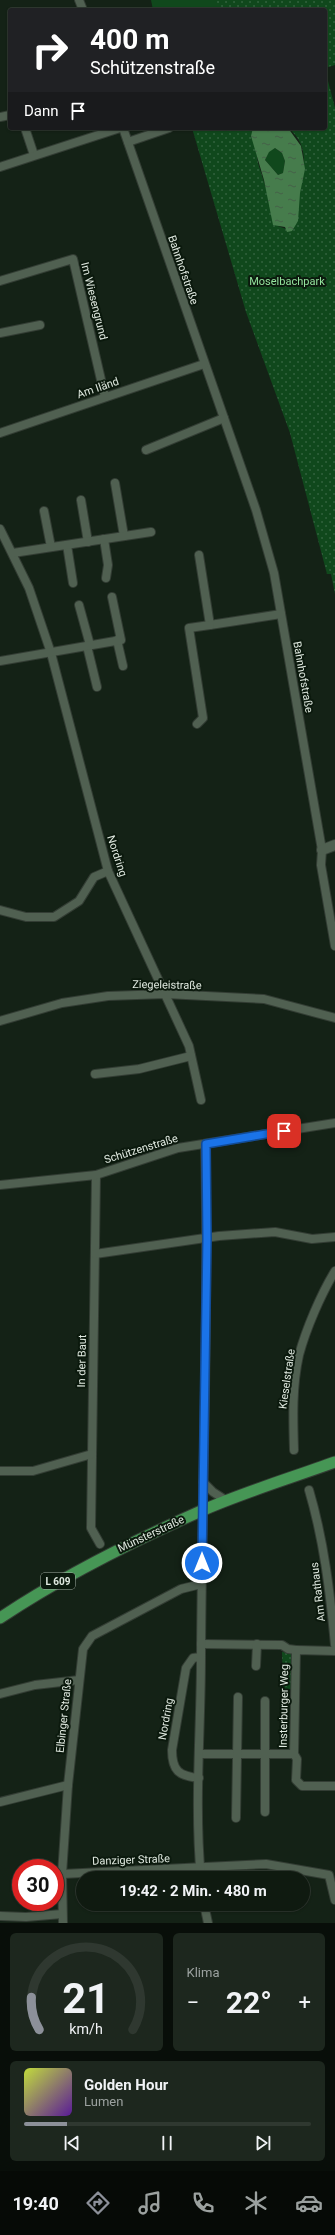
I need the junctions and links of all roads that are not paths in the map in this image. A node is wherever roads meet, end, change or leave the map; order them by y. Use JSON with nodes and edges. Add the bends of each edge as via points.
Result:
{"nodes":[{"id":1,"x":26,"y":130,"type":"edge"},
{"id":2,"x":114,"y":130,"type":"edge"},
{"id":3,"x":125,"y":130,"type":"edge"},
{"id":4,"x":163,"y":130,"type":"edge"},
{"id":5,"x":128,"y":142,"type":"junction"},
{"id":6,"x":34,"y":156,"type":"junction"},
{"id":7,"x":0,"y":167,"type":"edge"},
{"id":8,"x":0,"y":281,"type":"edge"},
{"id":9,"x":40,"y":325,"type":"dead end"},
{"id":10,"x":0,"y":333,"type":"edge"},
{"id":11,"x":204,"y":364,"type":"junction"},
{"id":12,"x":105,"y":397,"type":"junction"},
{"id":13,"x":224,"y":418,"type":"junction"},
{"id":14,"x":0,"y":433,"type":"edge"},
{"id":15,"x":146,"y":450,"type":"dead end"},
{"id":16,"x":115,"y":483,"type":"dead end"},
{"id":17,"x":81,"y":500,"type":"dead end"},
{"id":18,"x":44,"y":511,"type":"dead end"},
{"id":19,"x":0,"y":529,"type":"edge"},
{"id":20,"x":151,"y":532,"type":"dead end"},
{"id":21,"x":124,"y":536,"type":"junction"},
{"id":22,"x":104,"y":539,"type":"junction"},
{"id":23,"x":88,"y":542,"type":"junction"},
{"id":24,"x":66,"y":545,"type":"junction"},
{"id":25,"x":51,"y":547,"type":"junction"},
{"id":26,"x":13,"y":553,"type":"junction"},
{"id":27,"x":199,"y":555,"type":"dead end"},
{"id":28,"x":106,"y":578,"type":"dead end"},
{"id":29,"x":73,"y":583,"type":"dead end"},
{"id":30,"x":112,"y":597,"type":"dead end"},
{"id":31,"x":79,"y":604,"type":"dead end"},
{"id":32,"x":281,"y":614,"type":"junction"},
{"id":33,"x":210,"y":625,"type":"junction"},
{"id":34,"x":117,"y":640,"type":"junction"},
{"id":35,"x":88,"y":646,"type":"junction"},
{"id":36,"x":51,"y":653,"type":"junction"},
{"id":37,"x":0,"y":661,"type":"edge"},
{"id":38,"x":123,"y":666,"type":"dead end"},
{"id":39,"x":97,"y":687,"type":"dead end"},
{"id":40,"x":197,"y":724,"type":"dead end"},
{"id":41,"x":335,"y":846,"type":"edge"},
{"id":42,"x":322,"y":850,"type":"junction"},
{"id":43,"x":108,"y":871,"type":"junction"},
{"id":44,"x":0,"y":910,"type":"edge"},
{"id":45,"x":335,"y":946,"type":"edge"},
{"id":46,"x":166,"y":994,"type":"junction"},
{"id":47,"x":335,"y":1018,"type":"edge"},
{"id":48,"x":0,"y":1021,"type":"edge"},
{"id":49,"x":191,"y":1056,"type":"junction"},
{"id":50,"x":95,"y":1074,"type":"dead end"},
{"id":51,"x":201,"y":1100,"type":"dead end"},
{"id":52,"x":335,"y":1123,"type":"edge"},
{"id":53,"x":206,"y":1144,"type":"junction"},
{"id":54,"x":96,"y":1175,"type":"junction"},
{"id":55,"x":0,"y":1185,"type":"edge"},
{"id":56,"x":335,"y":1237,"type":"edge"},
{"id":57,"x":207,"y":1239,"type":"junction"},
{"id":58,"x":95,"y":1254,"type":"junction"},
{"id":59,"x":335,"y":1271,"type":"edge"},
{"id":60,"x":294,"y":1450,"type":"dead end"},
{"id":61,"x":92,"y":1454,"type":"junction"},
{"id":62,"x":335,"y":1462,"type":"edge"},
{"id":63,"x":0,"y":1471,"type":"edge"},
{"id":64,"x":203,"y":1482,"type":"junction"},
{"id":65,"x":309,"y":1490,"type":"dead end"},
{"id":66,"x":227,"y":1501,"type":"junction"},
{"id":67,"x":202,"y":1511,"type":"junction"},
{"id":68,"x":100,"y":1544,"type":"dead end"},
{"id":69,"x":201,"y":1584,"type":"junction"},
{"id":70,"x":0,"y":1618,"type":"edge"},
{"id":71,"x":201,"y":1644,"type":"junction"},
{"id":72,"x":257,"y":1644,"type":"junction"},
{"id":73,"x":335,"y":1645,"type":"edge"},
{"id":74,"x":296,"y":1650,"type":"junction"},
{"id":75,"x":335,"y":1651,"type":"edge"},
{"id":76,"x":201,"y":1657,"type":"junction"},
{"id":77,"x":256,"y":1666,"type":"dead end"},
{"id":78,"x":79,"y":1680,"type":"junction"},
{"id":79,"x":0,"y":1694,"type":"edge"},
{"id":80,"x":238,"y":1697,"type":"dead end"},
{"id":81,"x":266,"y":1701,"type":"dead end"},
{"id":82,"x":265,"y":1753,"type":"junction"},
{"id":83,"x":200,"y":1754,"type":"junction"},
{"id":84,"x":237,"y":1754,"type":"junction"},
{"id":85,"x":294,"y":1754,"type":"junction"},
{"id":86,"x":199,"y":1778,"type":"junction"},
{"id":87,"x":68,"y":1785,"type":"junction"},
{"id":88,"x":335,"y":1786,"type":"edge"},
{"id":89,"x":0,"y":1802,"type":"edge"},
{"id":90,"x":265,"y":1812,"type":"dead end"},
{"id":91,"x":236,"y":1818,"type":"dead end"},
{"id":92,"x":63,"y":1859,"type":"edge"},
{"id":93,"x":200,"y":1869,"type":"junction"},
{"id":94,"x":64,"y":1874,"type":"edge"},
{"id":95,"x":335,"y":1900,"type":"edge"},
{"id":96,"x":205,"y":1911,"type":"edge"},
{"id":97,"x":62,"y":1914,"type":"joint"},
{"id":98,"x":0,"y":1916,"type":"edge"},
{"id":99,"x":63,"y":1923,"type":"edge"},
{"id":100,"x":208,"y":1923,"type":"edge"}],
"edges":[{"from":1,"to":6,"type":"street"},
{"from":2,"to":6,"type":"street"},
{"from":3,"to":5,"type":"street","name":"Bahnhofstraße"},
{"from":4,"to":5,"type":"street"},
{"from":5,"to":11,"type":"street","name":"Bahnhofstraße"},
{"from":6,"to":7,"type":"street"},
{"from":8,"to":12,"type":"street","name":"Im Wiesengrund","via":[[73,259]]},
{"from":9,"to":10,"type":"street"},
{"from":11,"to":12,"type":"street","name":"Am Iländ"},
{"from":11,"to":13,"type":"street","name":"Bahnhofstraße"},
{"from":12,"to":14,"type":"street","name":"Am Iländ"},
{"from":13,"to":15,"type":"street"},
{"from":13,"to":32,"type":"street","name":"Bahnhofstraße","via":[[262,531],[274,573]]},
{"from":16,"to":21,"type":"street"},
{"from":17,"to":23,"type":"street"},
{"from":18,"to":25,"type":"street"},
{"from":19,"to":26,"type":"street","name":"Nordring"},
{"from":20,"to":21,"type":"street"},
{"from":21,"to":22,"type":"street"},
{"from":22,"to":23,"type":"street"},
{"from":22,"to":28,"type":"street","via":[[108,565]]},
{"from":23,"to":24,"type":"street"},
{"from":24,"to":25,"type":"street"},
{"from":24,"to":29,"type":"street"},
{"from":25,"to":26,"type":"street"},
{"from":26,"to":36,"type":"street","name":"Nordring","via":[[29,588]]},
{"from":27,"to":33,"type":"street"},
{"from":30,"to":34,"type":"street","via":[[121,640]]},
{"from":31,"to":35,"type":"street"},
{"from":32,"to":33,"type":"street"},
{"from":32,"to":42,"type":"street","name":"Bahnhofstraße"},
{"from":33,"to":40,"type":"street","via":[[189,628],[203,718]]},
{"from":34,"to":35,"type":"street"},
{"from":34,"to":38,"type":"street"},
{"from":35,"to":36,"type":"street"},
{"from":35,"to":39,"type":"street"},
{"from":36,"to":37,"type":"street"},
{"from":36,"to":43,"type":"street","name":"Nordring"},
{"from":41,"to":42,"type":"street"},
{"from":42,"to":45,"type":"street","name":"Bahnhofstraße","via":[[321,865]]},
{"from":43,"to":44,"type":"street","via":[[94,877],[79,902],[54,917],[26,917]]},
{"from":43,"to":46,"type":"street","name":"Nordring"},
{"from":46,"to":47,"type":"street","name":"Ziegeleistraße","via":[[264,999]]},
{"from":46,"to":48,"type":"street","name":"Ziegeleistraße","via":[[108,996],[62,1002]]},
{"from":46,"to":49,"type":"street","name":"Nordring"},
{"from":49,"to":50,"type":"street","via":[[139,1069]]},
{"from":49,"to":51,"type":"street","name":"Nordring"},
{"from":52,"to":53,"type":"street","name":"Schützenstraße"},
{"from":53,"to":54,"type":"street","name":"Schützenstraße","via":[[178,1148]]},
{"from":53,"to":57,"type":"street"},
{"from":54,"to":55,"type":"street","name":"Schützenstraße"},
{"from":54,"to":58,"type":"street","name":"In der Baut"},
{"from":56,"to":57,"type":"street","via":[[312,1239],[275,1232]]},
{"from":57,"to":58,"type":"street"},
{"from":57,"to":64,"type":"street"},
{"from":58,"to":61,"type":"street","name":"In der Baut"},
{"from":59,"to":60,"type":"street","name":"Kieselstraße","via":[[323,1291],[299,1355],[293,1410]]},
{"from":61,"to":63,"type":"street","via":[[33,1471]]},
{"from":61,"to":68,"type":"street","name":"In der Baut","via":[[91,1528]]},
{"from":62,"to":66,"type":"main road","name":"Münsterstraße","number":"L 609"},
{"from":64,"to":66,"type":"street"},
{"from":64,"to":67,"type":"street"},
{"from":65,"to":73,"type":"street","name":"Am Rathaus","via":[[325,1557]]},
{"from":66,"to":67,"type":"main road","name":"Münsterstraße","number":"L 609"},
{"from":67,"to":69,"type":"street"},
{"from":67,"to":70,"type":"main road","name":"Münsterstraße","number":"L 609","via":[[118,1549],[60,1580]]},
{"from":69,"to":71,"type":"street"},
{"from":69,"to":78,"type":"street","name":"Elbinger Straße","via":[[181,1590],[92,1636],[83,1649]]},
{"from":71,"to":72,"type":"street"},
{"from":71,"to":76,"type":"street"},
{"from":72,"to":74,"type":"street","via":[[282,1645]]},
{"from":72,"to":77,"type":"street"},
{"from":74,"to":75,"type":"street","name":"Insterburger Weg"},
{"from":74,"to":85,"type":"street","name":"Insterburger Weg"},
{"from":76,"to":83,"type":"street"},
{"from":76,"to":86,"type":"street","name":"Nordring","via":[[193,1658],[186,1668],[172,1750],[172,1760],[178,1771],[186,1776]]},
{"from":78,"to":79,"type":"street","via":[[35,1685]]},
{"from":78,"to":87,"type":"street","name":"Elbinger Straße"},
{"from":80,"to":84,"type":"street"},
{"from":81,"to":82,"type":"street"},
{"from":82,"to":84,"type":"street"},
{"from":82,"to":85,"type":"street"},
{"from":82,"to":90,"type":"street"},
{"from":83,"to":84,"type":"street"},
{"from":83,"to":86,"type":"street"},
{"from":84,"to":91,"type":"street"},
{"from":85,"to":88,"type":"street","name":"Insterburger Weg","via":[[296,1780],[302,1786]]},
{"from":86,"to":93,"type":"street"},
{"from":87,"to":89,"type":"street"},
{"from":87,"to":92,"type":"street","name":"Elbinger Straße"},
{"from":93,"to":94,"type":"street","name":"Danziger Straße"},
{"from":93,"to":95,"type":"street","name":"Danziger Straße","via":[[266,1864],[325,1873],[331,1879]]},
{"from":96,"to":100,"type":"street"},
{"from":97,"to":98,"type":"street"},
{"from":97,"to":99,"type":"street","name":"Elbinger Straße"}]}
